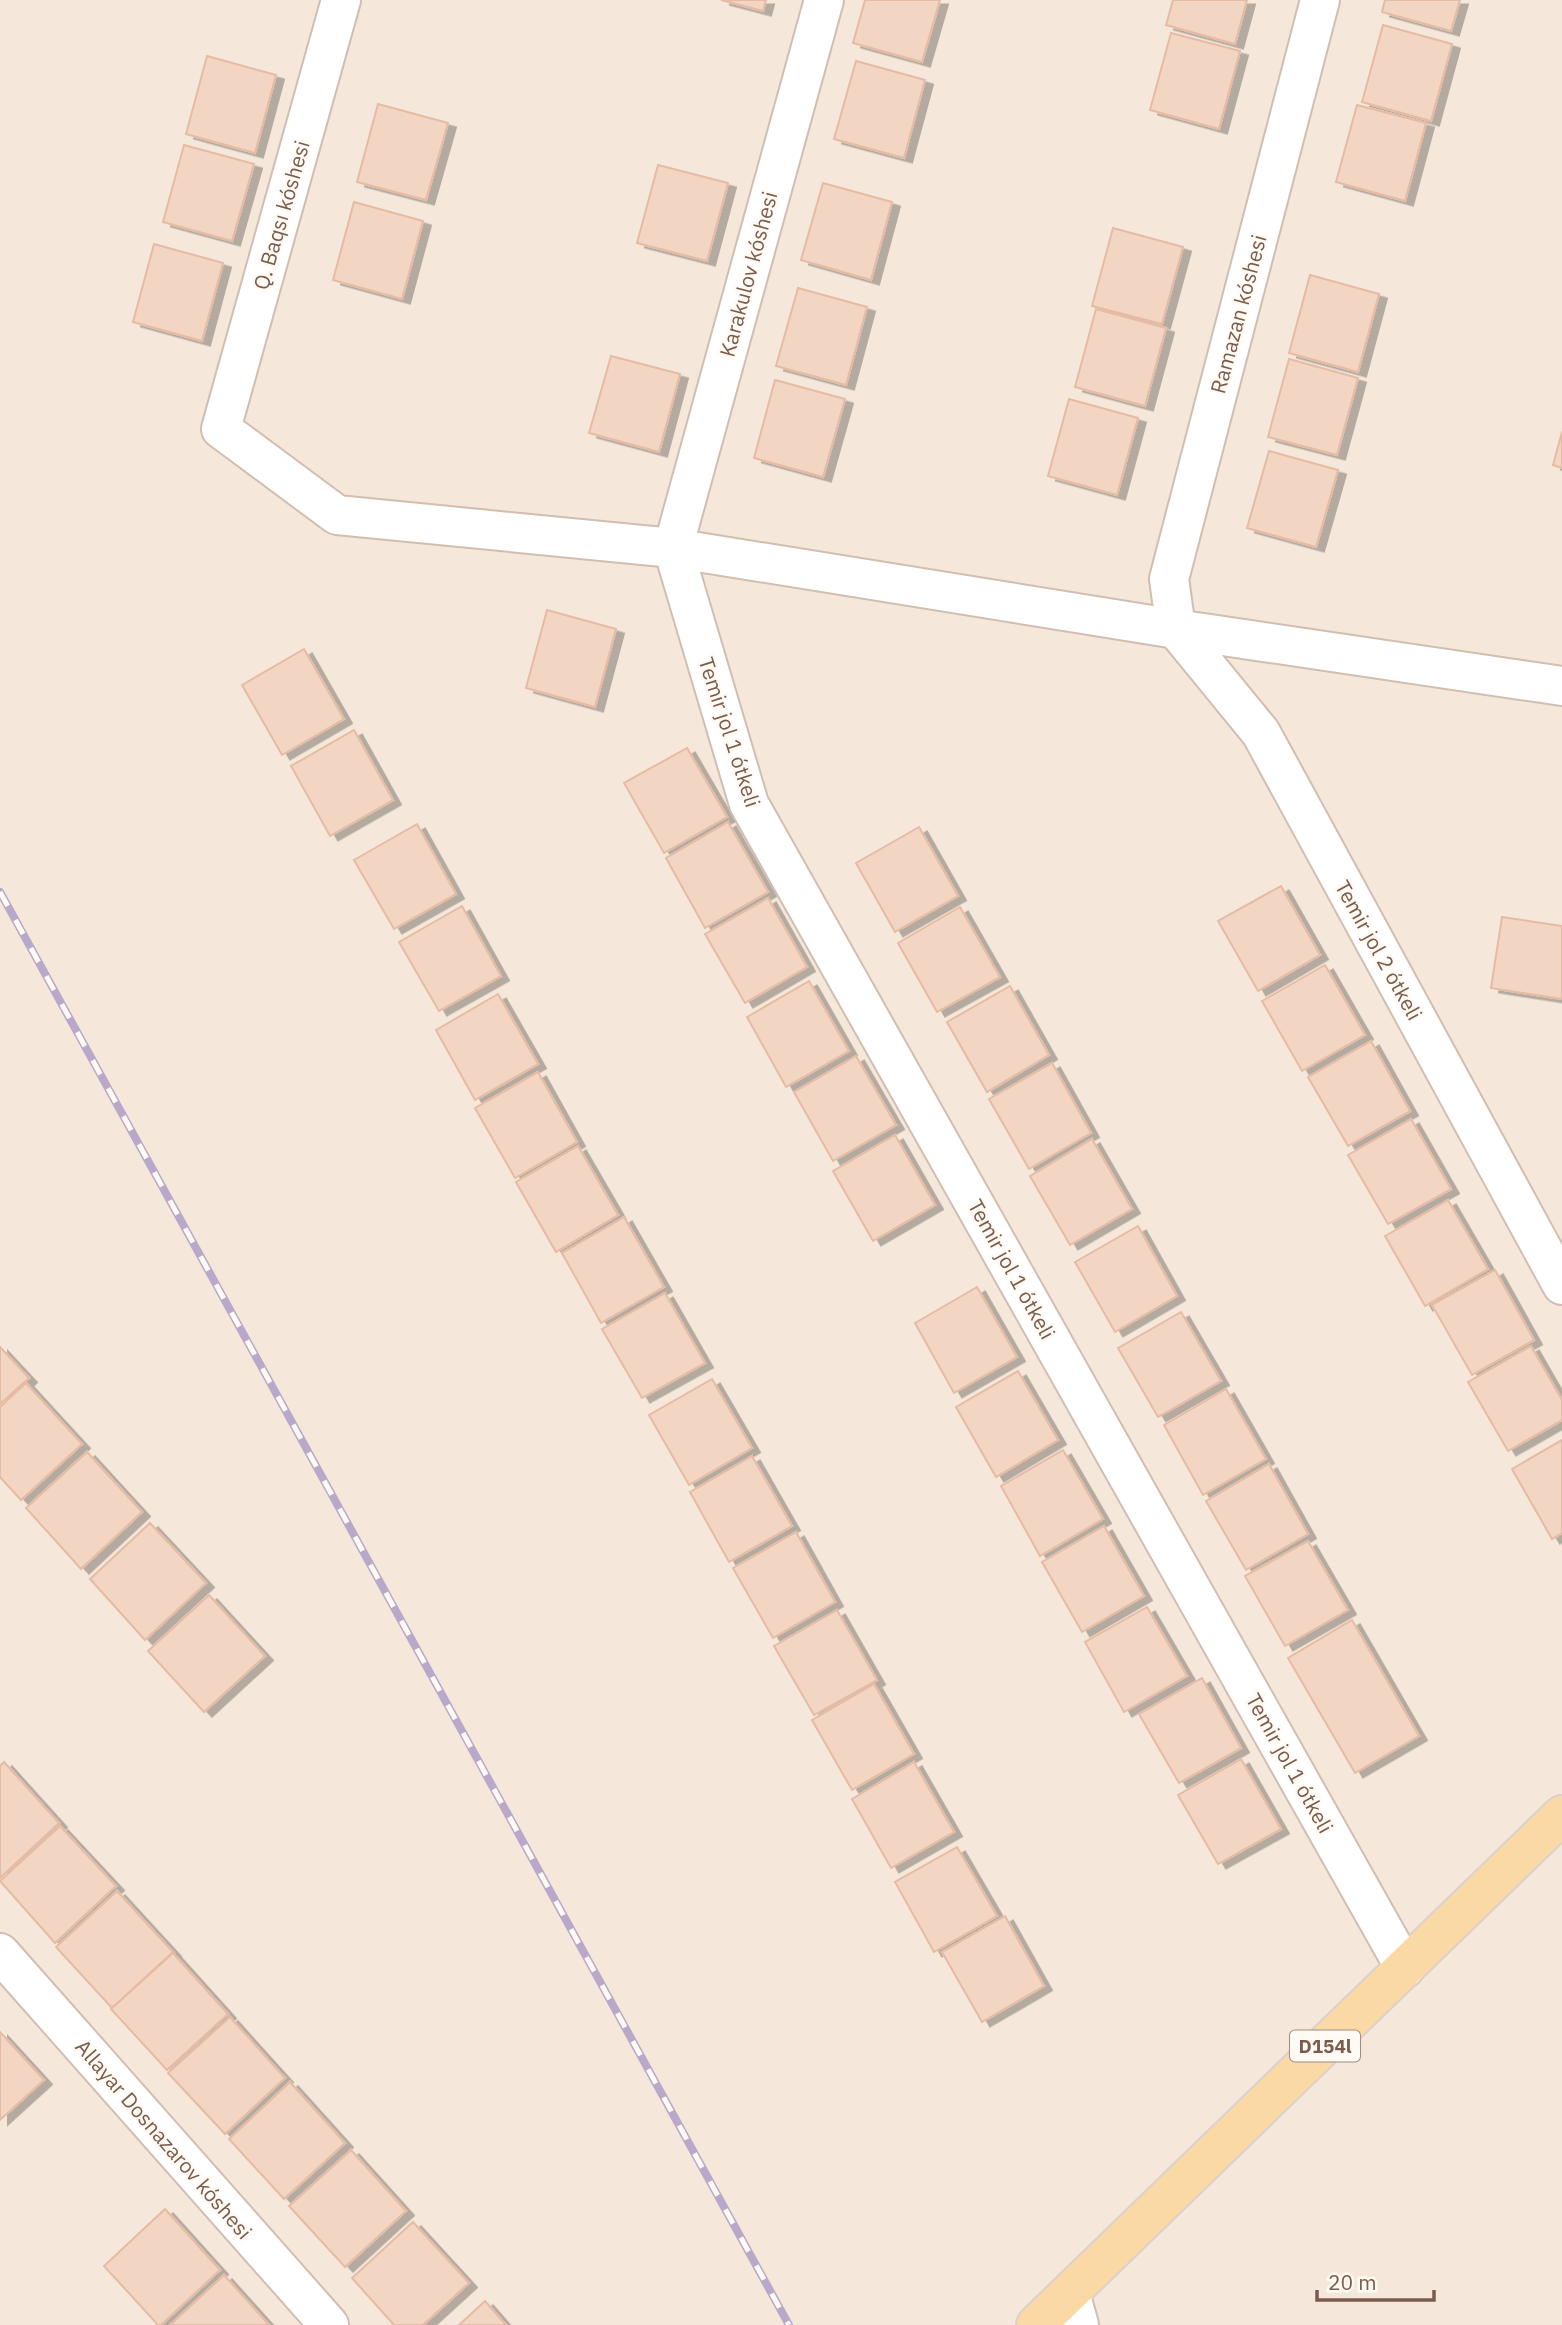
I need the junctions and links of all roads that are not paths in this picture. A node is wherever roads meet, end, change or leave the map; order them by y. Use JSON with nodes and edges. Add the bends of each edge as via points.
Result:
{"nodes":[{"id":1,"x":341,"y":0,"type":"edge"},
{"id":2,"x":824,"y":0,"type":"edge"},
{"id":3,"x":1320,"y":0,"type":"edge"},
{"id":4,"x":673,"y":548,"type":"junction"},
{"id":5,"x":1176,"y":629,"type":"junction"},
{"id":6,"x":1562,"y":686,"type":"edge"},
{"id":7,"x":1562,"y":1285,"type":"edge"},
{"id":8,"x":1562,"y":1815,"type":"edge"},
{"id":9,"x":0,"y":1952,"type":"edge"},
{"id":10,"x":1405,"y":1968,"type":"junction"},
{"id":11,"x":1075,"y":2309,"type":"edge"},
{"id":12,"x":328,"y":2325,"type":"edge"},
{"id":13,"x":1036,"y":2325,"type":"edge"}],
"edges":[{"from":1,"to":4,"type":"street","name":"Q. Baqsı kóshesi","via":[[221,429],[337,515]]},
{"from":2,"to":4,"type":"street","name":"Karakulov kóshesi"},
{"from":3,"to":5,"type":"street","name":"Ramazan kóshesi","via":[[1169,579]]},
{"from":4,"to":5,"type":"street"},
{"from":4,"to":10,"type":"street","name":"Temir jol 1 ótkeli","via":[[750,804]]},
{"from":5,"to":6,"type":"street"},
{"from":5,"to":7,"type":"street","name":"Temir jol 2 ótkeli","via":[[1261,733]]},
{"from":8,"to":10,"type":"main road","number":"D154l"},
{"from":9,"to":12,"type":"street","name":"Allayar Dosnazarov kóshesi"},
{"from":10,"to":11,"type":"main road","number":"D154l"},
{"from":11,"to":13,"type":"main road","number":"D154l"}]}
